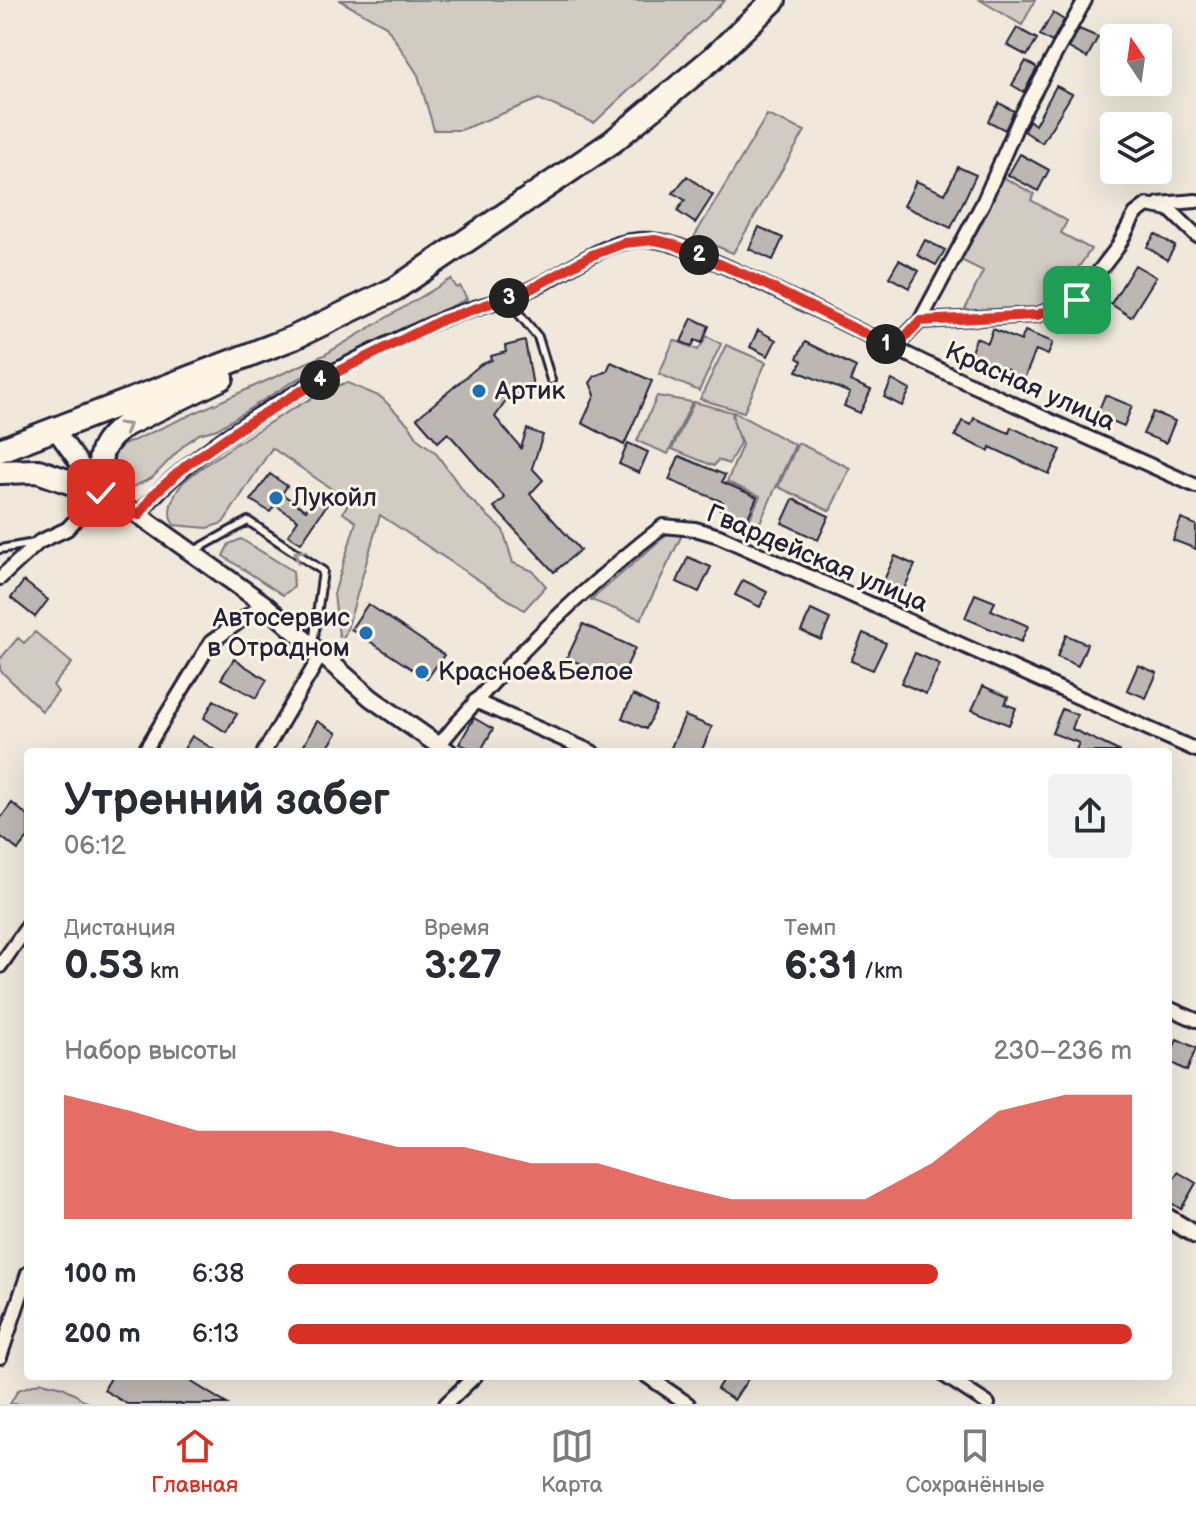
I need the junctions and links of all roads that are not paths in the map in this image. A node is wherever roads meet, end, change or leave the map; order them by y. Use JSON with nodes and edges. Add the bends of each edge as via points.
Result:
{"nodes":[{"id":1,"x":774,"y":0,"type":"edge"},
{"id":2,"x":1085,"y":0,"type":"edge"},
{"id":3,"x":1196,"y":201,"type":"edge"},
{"id":4,"x":1147,"y":205,"type":"junction"},
{"id":5,"x":1196,"y":235,"type":"edge"},
{"id":6,"x":507,"y":299,"type":"junction"},
{"id":7,"x":920,"y":321,"type":"junction"},
{"id":8,"x":293,"y":338,"type":"junction"},
{"id":9,"x":894,"y":348,"type":"junction"},
{"id":10,"x":551,"y":380,"type":"dead end"},
{"id":11,"x":56,"y":431,"type":"junction"},
{"id":12,"x":0,"y":450,"type":"edge"},
{"id":13,"x":0,"y":472,"type":"edge"},
{"id":14,"x":1196,"y":486,"type":"edge"},
{"id":15,"x":101,"y":493,"type":"junction"},
{"id":16,"x":139,"y":515,"type":"junction"},
{"id":17,"x":39,"y":542,"type":"junction"},
{"id":18,"x":0,"y":549,"type":"edge"},
{"id":19,"x":192,"y":552,"type":"junction"},
{"id":20,"x":0,"y":578,"type":"edge"},
{"id":21,"x":264,"y":604,"type":"junction"},
{"id":22,"x":317,"y":651,"type":"junction"},
{"id":23,"x":475,"y":701,"type":"junction"},
{"id":24,"x":146,"y":748,"type":"edge"},
{"id":25,"x":266,"y":748,"type":"edge"},
{"id":26,"x":442,"y":748,"type":"edge"},
{"id":27,"x":444,"y":748,"type":"edge"},
{"id":28,"x":583,"y":748,"type":"edge"},
{"id":29,"x":1196,"y":750,"type":"edge"},
{"id":30,"x":24,"y":932,"type":"edge"},
{"id":31,"x":0,"y":966,"type":"edge"},
{"id":32,"x":1172,"y":1010,"type":"edge"},
{"id":33,"x":1196,"y":1020,"type":"edge"},
{"id":34,"x":1172,"y":1220,"type":"edge"},
{"id":35,"x":1196,"y":1235,"type":"edge"},
{"id":36,"x":24,"y":1285,"type":"edge"},
{"id":37,"x":0,"y":1357,"type":"edge"},
{"id":38,"x":471,"y":1380,"type":"edge"},
{"id":39,"x":653,"y":1380,"type":"edge"},
{"id":40,"x":951,"y":1380,"type":"edge"},
{"id":41,"x":446,"y":1404,"type":"edge"},
{"id":42,"x":688,"y":1404,"type":"edge"},
{"id":43,"x":988,"y":1404,"type":"edge"}],
"edges":[{"from":1,"to":8,"type":"highway","via":[[612,142],[395,289]]},
{"from":2,"to":7,"type":"street"},
{"from":3,"to":4,"type":"street"},
{"from":4,"to":5,"type":"street","via":[[1169,209]]},
{"from":4,"to":7,"type":"street","via":[[1135,214],[1117,248],[1077,300],[1037,315]]},
{"from":6,"to":9,"type":"street","name":"Красная улица","via":[[610,247],[635,240],[673,244]]},
{"from":6,"to":10,"type":"lane","via":[[538,337]]},
{"from":6,"to":16,"type":"street","name":"Красная улица","via":[[442,320],[313,384],[188,464]]},
{"from":7,"to":9,"type":"street"},
{"from":8,"to":11,"type":"highway"},
{"from":15,"to":8,"type":"highway","one_way":true,"via":[[101,451],[113,434]]},
{"from":9,"to":14,"type":"street","name":"Красная улица"},
{"from":11,"to":12,"type":"highway"},
{"from":11,"to":15,"type":"street"},
{"from":13,"to":15,"type":"highway","via":[[38,471]]},
{"from":15,"to":16,"type":"street"},
{"from":15,"to":17,"type":"street","via":[[67,529]]},
{"from":16,"to":19,"type":"street"},
{"from":17,"to":18,"type":"lane"},
{"from":17,"to":20,"type":"street"},
{"from":19,"to":21,"type":"street"},
{"from":22,"to":19,"type":"lane","one_way":true,"via":[[323,571],[248,521]]},
{"from":21,"to":22,"type":"street"},
{"from":21,"to":24,"type":"street","via":[[211,642]]},
{"from":22,"to":25,"type":"street"},
{"from":22,"to":26,"type":"street"},
{"from":23,"to":27,"type":"street","name":"Гвардейская улица"},
{"from":23,"to":28,"type":"street"},
{"from":23,"to":29,"type":"street","name":"Гвардейская улица","via":[[644,541],[663,526],[678,526],[719,536]]},
{"from":30,"to":31,"type":"street"},
{"from":32,"to":33,"type":"street"},
{"from":34,"to":35,"type":"street"},
{"from":36,"to":37,"type":"street"},
{"from":38,"to":41,"type":"street"},
{"from":39,"to":42,"type":"street"},
{"from":40,"to":43,"type":"street"}]}
